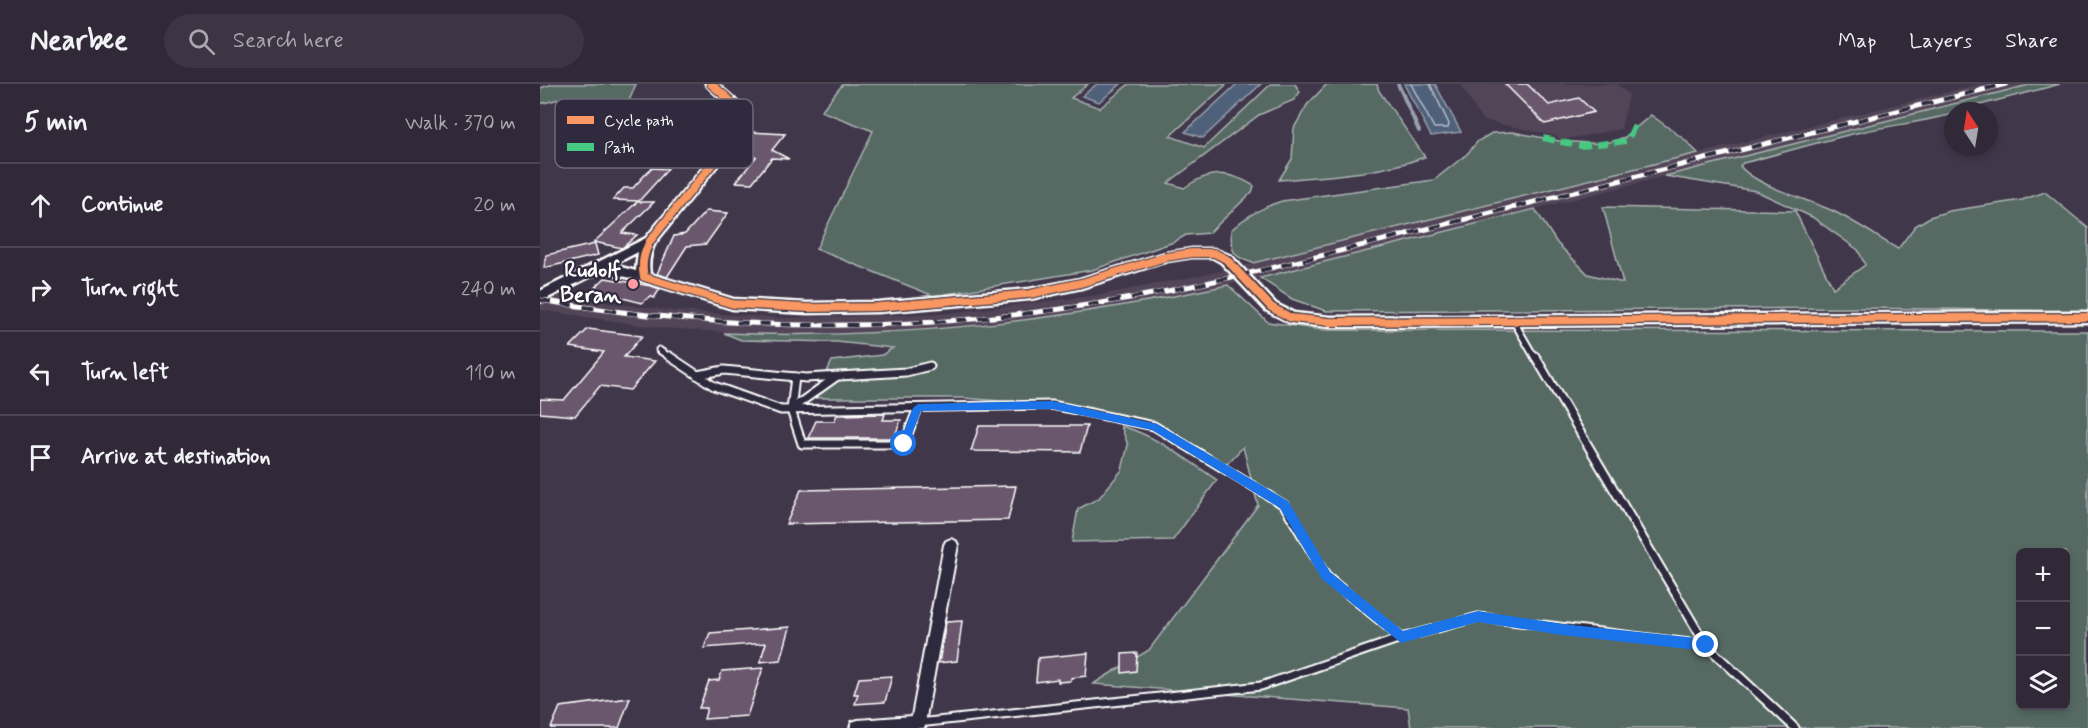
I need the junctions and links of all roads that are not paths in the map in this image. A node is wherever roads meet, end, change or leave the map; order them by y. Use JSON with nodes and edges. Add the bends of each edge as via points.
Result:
{"nodes":[{"id":1,"x":711,"y":84,"type":"edge"},
{"id":2,"x":728,"y":99,"type":"edge"},
{"id":3,"x":709,"y":168,"type":"edge"},
{"id":4,"x":650,"y":241,"type":"junction"},
{"id":5,"x":601,"y":267,"type":"junction"},
{"id":6,"x":644,"y":277,"type":"junction"},
{"id":7,"x":540,"y":297,"type":"edge"},
{"id":8,"x":2088,"y":317,"type":"edge"},
{"id":9,"x":1513,"y":320,"type":"junction"},
{"id":10,"x":659,"y":350,"type":"dead end"},
{"id":11,"x":930,"y":366,"type":"dead end"},
{"id":12,"x":696,"y":375,"type":"junction"},
{"id":13,"x":838,"y":375,"type":"junction"},
{"id":14,"x":795,"y":377,"type":"junction"},
{"id":15,"x":918,"y":408,"type":"junction"},
{"id":16,"x":791,"y":410,"type":"junction"},
{"id":17,"x":951,"y":545,"type":"dead end"},
{"id":18,"x":1401,"y":638,"type":"junction"},
{"id":19,"x":1706,"y":645,"type":"junction"},
{"id":20,"x":918,"y":723,"type":"junction"},
{"id":21,"x":858,"y":728,"type":"edge"},
{"id":22,"x":1795,"y":728,"type":"edge"}],
"edges":[{"from":1,"to":2,"type":"street"},
{"from":3,"to":4,"type":"street"},
{"from":4,"to":5,"type":"street"},
{"from":4,"to":6,"type":"street","via":[[642,261]]},
{"from":5,"to":6,"type":"street"},
{"from":5,"to":7,"type":"street"},
{"from":6,"to":9,"type":"street","via":[[733,304],[878,307],[1030,294],[1166,258],[1214,253],[1226,259],[1271,307],[1291,318],[1330,322]]},
{"from":8,"to":9,"type":"street"},
{"from":9,"to":19,"type":"lane"},
{"from":10,"to":12,"type":"lane"},
{"from":11,"to":13,"type":"lane","via":[[906,372]]},
{"from":12,"to":14,"type":"lane","via":[[724,370]]},
{"from":12,"to":16,"type":"lane","via":[[714,386]]},
{"from":13,"to":14,"type":"lane"},
{"from":13,"to":16,"type":"lane"},
{"from":14,"to":16,"type":"lane"},
{"from":15,"to":16,"type":"lane"},
{"from":15,"to":16,"type":"lane","via":[[904,444],[802,444]]},
{"from":15,"to":18,"type":"lane","via":[[1052,405],[1154,426],[1284,505],[1326,576]]},
{"from":17,"to":20,"type":"street"},
{"from":18,"to":19,"type":"lane","via":[[1478,617]]},
{"from":18,"to":20,"type":"lane","via":[[1261,686]]},
{"from":19,"to":22,"type":"lane"},
{"from":20,"to":21,"type":"street"}]}
